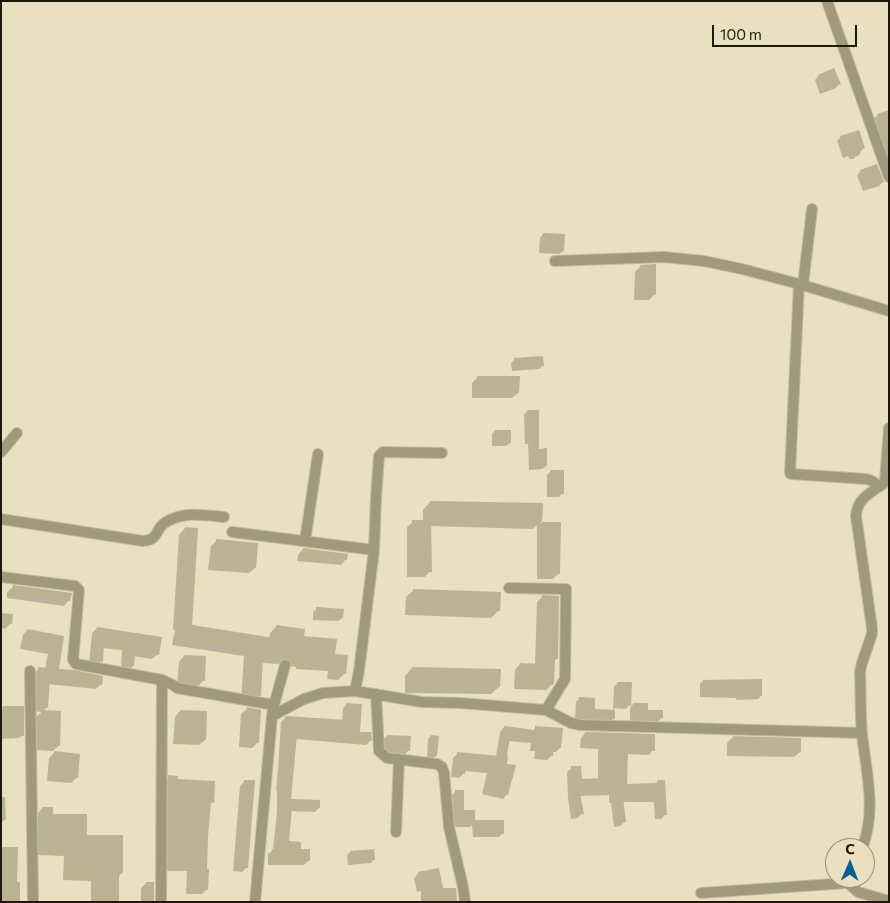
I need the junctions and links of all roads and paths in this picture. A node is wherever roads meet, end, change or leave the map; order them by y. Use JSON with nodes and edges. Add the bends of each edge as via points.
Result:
{"nodes":[{"id":1,"x":827,"y":1,"type":"edge"},
{"id":2,"x":889,"y":177,"type":"edge"},
{"id":3,"x":812,"y":210,"type":"dead end"},
{"id":4,"x":555,"y":261,"type":"dead end"},
{"id":5,"x":801,"y":284,"type":"junction"},
{"id":6,"x":889,"y":311,"type":"edge"},
{"id":7,"x":889,"y":428,"type":"edge"},
{"id":8,"x":17,"y":433,"type":"dead end"},
{"id":9,"x":1,"y":452,"type":"edge"},
{"id":10,"x":442,"y":453,"type":"dead end"},
{"id":11,"x":318,"y":454,"type":"dead end"},
{"id":12,"x":880,"y":486,"type":"junction"},
{"id":13,"x":224,"y":517,"type":"dead end"},
{"id":14,"x":1,"y":519,"type":"edge"},
{"id":15,"x":232,"y":532,"type":"dead end"},
{"id":16,"x":305,"y":541,"type":"junction"},
{"id":17,"x":374,"y":550,"type":"junction"},
{"id":18,"x":1,"y":577,"type":"edge"},
{"id":19,"x":509,"y":588,"type":"dead end"},
{"id":20,"x":285,"y":665,"type":"dead end"},
{"id":21,"x":30,"y":671,"type":"dead end"},
{"id":22,"x":162,"y":680,"type":"junction"},
{"id":23,"x":355,"y":690,"type":"junction"},
{"id":24,"x":376,"y":694,"type":"junction"},
{"id":25,"x":273,"y":710,"type":"junction"},
{"id":26,"x":546,"y":710,"type":"junction"},
{"id":27,"x":862,"y":733,"type":"junction"},
{"id":28,"x":399,"y":759,"type":"junction"},
{"id":29,"x":396,"y":832,"type":"dead end"},
{"id":30,"x":866,"y":838,"type":"edge"},
{"id":31,"x":825,"y":883,"type":"edge"},
{"id":32,"x":855,"y":888,"type":"edge"},
{"id":33,"x":700,"y":893,"type":"dead end"},
{"id":34,"x":889,"y":901,"type":"edge"},
{"id":35,"x":34,"y":902,"type":"edge"},
{"id":36,"x":161,"y":902,"type":"edge"},
{"id":37,"x":255,"y":902,"type":"edge"},
{"id":38,"x":465,"y":902,"type":"edge"}],
"edges":[{"from":1,"to":2,"type":"street"},
{"from":3,"to":5,"type":"street"},
{"from":4,"to":5,"type":"street","via":[[664,257],[704,261]]},
{"from":5,"to":6,"type":"street"},
{"from":5,"to":12,"type":"street","via":[[790,472],[866,479]]},
{"from":7,"to":12,"type":"street","via":[[885,481]]},
{"from":8,"to":9,"type":"street"},
{"from":10,"to":17,"type":"street","via":[[383,452],[379,456]]},
{"from":11,"to":16,"type":"street"},
{"from":12,"to":27,"type":"street","via":[[863,498],[856,510],[872,628],[860,672]]},
{"from":13,"to":14,"type":"street","via":[[179,516],[165,523],[155,538],[143,541]]},
{"from":15,"to":16,"type":"street"},
{"from":16,"to":17,"type":"street"},
{"from":17,"to":23,"type":"street"},
{"from":18,"to":22,"type":"street","via":[[75,586],[79,590],[73,660],[76,664]]},
{"from":19,"to":26,"type":"street","via":[[566,589],[565,679]]},
{"from":20,"to":25,"type":"street"},
{"from":21,"to":35,"type":"street"},
{"from":22,"to":25,"type":"street","via":[[177,688]]},
{"from":22,"to":36,"type":"street"},
{"from":23,"to":24,"type":"street"},
{"from":23,"to":25,"type":"street","via":[[323,693]]},
{"from":24,"to":26,"type":"street","via":[[422,702]]},
{"from":24,"to":28,"type":"street","via":[[379,751],[387,758]]},
{"from":25,"to":37,"type":"street"},
{"from":26,"to":27,"type":"street","via":[[580,725]]},
{"from":27,"to":30,"type":"street","via":[[869,796]]},
{"from":28,"to":29,"type":"street"},
{"from":28,"to":38,"type":"street","via":[[442,767],[449,827]]},
{"from":31,"to":33,"type":"street"},
{"from":32,"to":34,"type":"street","via":[[858,892]]}]}
